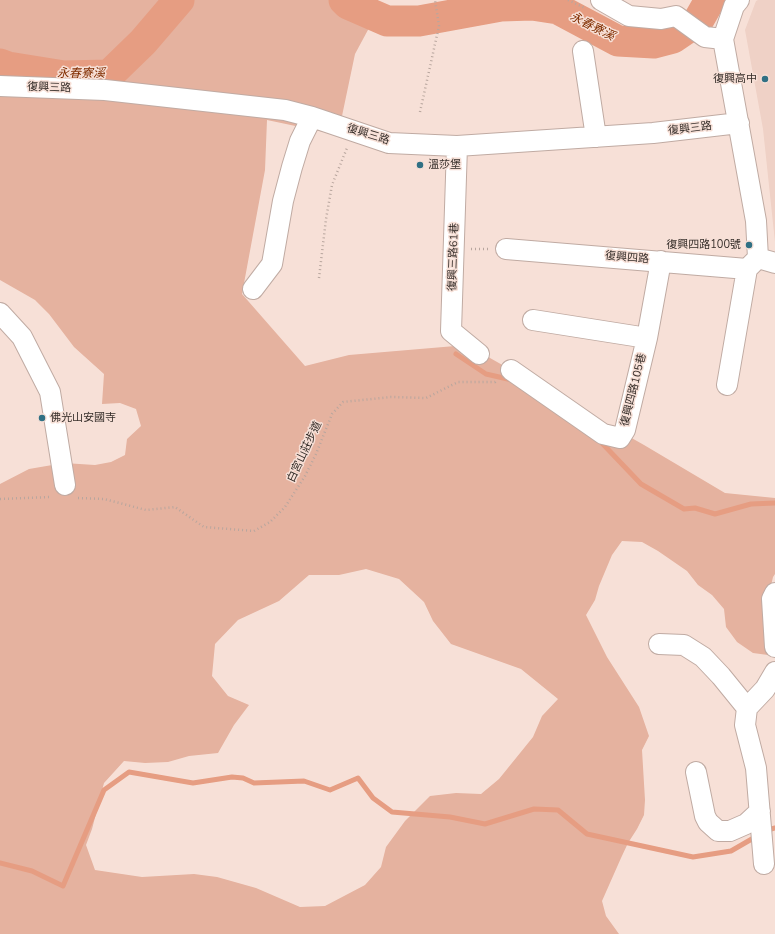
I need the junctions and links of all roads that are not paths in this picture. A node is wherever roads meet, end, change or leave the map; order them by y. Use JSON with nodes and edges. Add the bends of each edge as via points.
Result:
{"nodes":[{"id":1,"x":601,"y":0,"type":"edge"},
{"id":2,"x":739,"y":0,"type":"edge"},
{"id":3,"x":714,"y":38,"type":"junction"},
{"id":4,"x":583,"y":52,"type":"dead end"},
{"id":5,"x":0,"y":86,"type":"edge"},
{"id":6,"x":312,"y":117,"type":"junction"},
{"id":7,"x":739,"y":123,"type":"junction"},
{"id":8,"x":596,"y":137,"type":"junction"},
{"id":9,"x":457,"y":146,"type":"junction"},
{"id":10,"x":506,"y":249,"type":"road end"},
{"id":11,"x":661,"y":261,"type":"junction"},
{"id":12,"x":760,"y":264,"type":"edge"},
{"id":13,"x":253,"y":289,"type":"dead end"},
{"id":14,"x":0,"y":313,"type":"edge"},
{"id":15,"x":533,"y":320,"type":"dead end"},
{"id":16,"x":647,"y":338,"type":"junction"},
{"id":17,"x":479,"y":354,"type":"dead end"},
{"id":18,"x":511,"y":370,"type":"road end"},
{"id":19,"x":727,"y":385,"type":"dead end"},
{"id":20,"x":64,"y":493,"type":"road end"},
{"id":21,"x":775,"y":593,"type":"edge"},
{"id":22,"x":659,"y":644,"type":"dead end"},
{"id":23,"x":775,"y":646,"type":"edge"},
{"id":24,"x":775,"y":672,"type":"edge"},
{"id":25,"x":746,"y":708,"type":"junction"},
{"id":26,"x":696,"y":772,"type":"dead end"},
{"id":27,"x":760,"y":811,"type":"junction"},
{"id":28,"x":764,"y":864,"type":"dead end"}],
"edges":[{"from":1,"to":3,"type":"street","via":[[630,16],[661,19],[676,16]]},
{"from":2,"to":3,"type":"street"},
{"from":3,"to":7,"type":"street"},
{"from":4,"to":8,"type":"street"},
{"from":5,"to":6,"type":"street","name":"復興三路","via":[[105,90],[285,110]]},
{"from":6,"to":9,"type":"street","name":"復興三路","via":[[389,143]]},
{"from":6,"to":13,"type":"street","via":[[300,141],[288,181],[272,264]]},
{"from":7,"to":8,"type":"street","name":"復興三路"},
{"from":7,"to":12,"type":"street","via":[[756,221]]},
{"from":8,"to":9,"type":"street","name":"復興三路"},
{"from":9,"to":17,"type":"street","name":"復興三路61巷","via":[[451,331]]},
{"from":10,"to":11,"type":"street","name":"復興四路"},
{"from":11,"to":12,"type":"street","name":"復興四路"},
{"from":11,"to":16,"type":"street","name":"復興四路105巷"},
{"from":12,"to":19,"type":"street"},
{"from":14,"to":20,"type":"street","via":[[22,338],[50,392]]},
{"from":15,"to":16,"type":"street"},
{"from":16,"to":18,"type":"street","name":"復興四路105巷","via":[[625,430],[620,438],[603,434]]},
{"from":21,"to":23,"type":"street","via":[[772,599]]},
{"from":22,"to":25,"type":"street","via":[[684,645],[703,657]]},
{"from":24,"to":25,"type":"street","via":[[765,688]]},
{"from":25,"to":27,"type":"street","via":[[745,725],[756,768]]},
{"from":26,"to":27,"type":"street","via":[[705,816],[718,831],[730,831],[746,824]]},
{"from":27,"to":28,"type":"street"}]}
